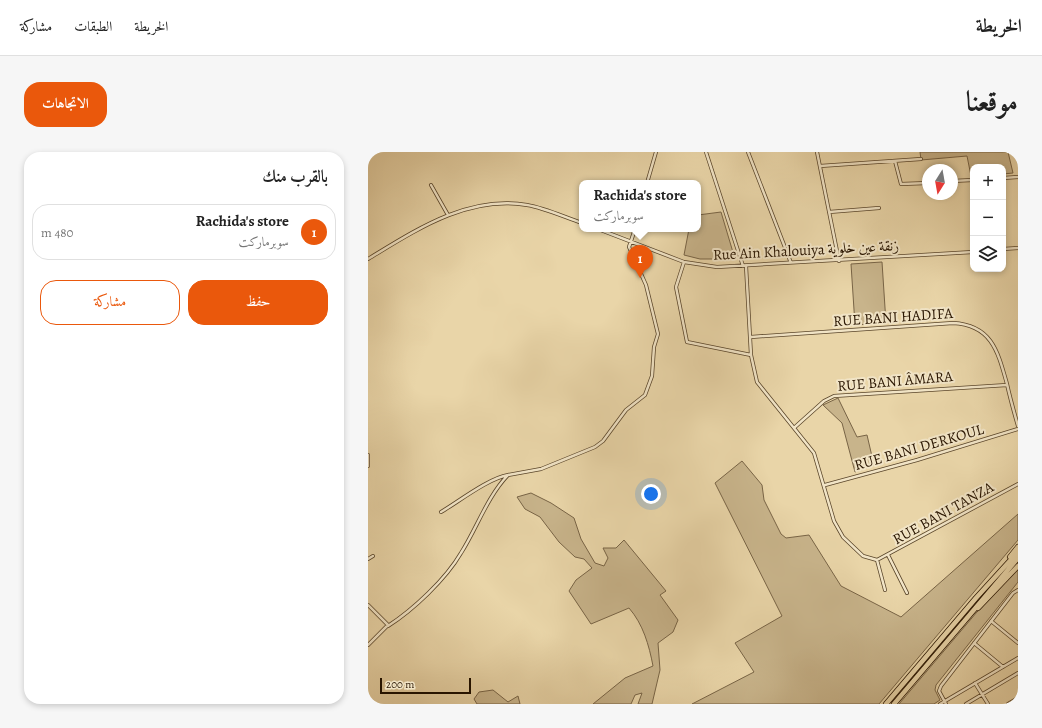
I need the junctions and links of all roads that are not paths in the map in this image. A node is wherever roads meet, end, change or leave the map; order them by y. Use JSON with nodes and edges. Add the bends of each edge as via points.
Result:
{"nodes":[{"id":1,"x":656,"y":152,"type":"edge"},
{"id":2,"x":706,"y":152,"type":"edge"},
{"id":3,"x":748,"y":152,"type":"edge"},
{"id":4,"x":817,"y":152,"type":"edge"},
{"id":5,"x":921,"y":159,"type":"dead end"},
{"id":6,"x":896,"y":161,"type":"junction"},
{"id":7,"x":820,"y":166,"type":"junction"},
{"id":8,"x":1018,"y":177,"type":"edge"},
{"id":9,"x":1006,"y":178,"type":"edge"},
{"id":10,"x":649,"y":180,"type":"edge"},
{"id":11,"x":970,"y":180,"type":"edge"},
{"id":12,"x":958,"y":181,"type":"edge"},
{"id":13,"x":922,"y":183,"type":"edge"},
{"id":14,"x":431,"y":185,"type":"dead end"},
{"id":15,"x":880,"y":208,"type":"dead end"},
{"id":16,"x":829,"y":212,"type":"junction"},
{"id":17,"x":448,"y":215,"type":"junction"},
{"id":18,"x":579,"y":222,"type":"edge"},
{"id":19,"x":606,"y":232,"type":"edge"},
{"id":20,"x":634,"y":232,"type":"edge"},
{"id":21,"x":632,"y":241,"type":"junction"},
{"id":22,"x":1018,"y":248,"type":"edge"},
{"id":23,"x":1006,"y":249,"type":"edge"},
{"id":24,"x":970,"y":252,"type":"edge"},
{"id":25,"x":368,"y":259,"type":"edge"},
{"id":26,"x":839,"y":261,"type":"junction"},
{"id":27,"x":684,"y":262,"type":"junction"},
{"id":28,"x":791,"y":264,"type":"junction"},
{"id":29,"x":744,"y":266,"type":"junction"},
{"id":30,"x":751,"y":337,"type":"junction"},
{"id":31,"x":752,"y":355,"type":"junction"},
{"id":32,"x":1007,"y":384,"type":"junction"},
{"id":33,"x":1018,"y":426,"type":"edge"},
{"id":34,"x":795,"y":427,"type":"junction"},
{"id":35,"x":1018,"y":429,"type":"edge"},
{"id":36,"x":368,"y":455,"type":"edge"},
{"id":37,"x":368,"y":466,"type":"edge"},
{"id":38,"x":508,"y":475,"type":"junction"},
{"id":39,"x":1018,"y":484,"type":"edge"},
{"id":40,"x":825,"y":485,"type":"junction"},
{"id":41,"x":441,"y":512,"type":"dead end"},
{"id":42,"x":1018,"y":547,"type":"edge"},
{"id":43,"x":1018,"y":552,"type":"edge"},
{"id":44,"x":888,"y":555,"type":"junction"},
{"id":45,"x":373,"y":556,"type":"dead end"},
{"id":46,"x":1018,"y":558,"type":"edge"},
{"id":47,"x":368,"y":559,"type":"edge"},
{"id":48,"x":877,"y":560,"type":"junction"},
{"id":49,"x":1005,"y":565,"type":"junction"},
{"id":50,"x":1018,"y":566,"type":"edge"},
{"id":51,"x":885,"y":590,"type":"dead end"},
{"id":52,"x":1018,"y":590,"type":"edge"},
{"id":53,"x":907,"y":593,"type":"dead end"},
{"id":54,"x":368,"y":605,"type":"edge"},
{"id":55,"x":991,"y":621,"type":"junction"},
{"id":56,"x":388,"y":626,"type":"junction"},
{"id":57,"x":956,"y":630,"type":"junction"},
{"id":58,"x":974,"y":643,"type":"junction"},
{"id":59,"x":1018,"y":643,"type":"edge"},
{"id":60,"x":368,"y":645,"type":"edge"},
{"id":61,"x":1018,"y":658,"type":"edge"},
{"id":62,"x":1003,"y":667,"type":"junction"},
{"id":63,"x":1018,"y":673,"type":"edge"},
{"id":64,"x":975,"y":683,"type":"junction"},
{"id":65,"x":982,"y":694,"type":"junction"},
{"id":66,"x":1018,"y":698,"type":"edge"},
{"id":67,"x":972,"y":700,"type":"junction"},
{"id":68,"x":945,"y":703,"type":"edge"},
{"id":69,"x":886,"y":704,"type":"edge"},
{"id":70,"x":894,"y":704,"type":"edge"},
{"id":71,"x":940,"y":704,"type":"edge"},
{"id":72,"x":966,"y":704,"type":"edge"},
{"id":73,"x":974,"y":704,"type":"edge"},
{"id":74,"x":988,"y":704,"type":"edge"},
{"id":75,"x":1008,"y":704,"type":"edge"}],
"edges":[{"from":1,"to":10,"type":"street"},
{"from":2,"to":29,"type":"street"},
{"from":3,"to":28,"type":"street"},
{"from":4,"to":7,"type":"street"},
{"from":5,"to":6,"type":"street"},
{"from":6,"to":7,"type":"street"},
{"from":6,"to":13,"type":"street","via":[[901,184]]},
{"from":7,"to":16,"type":"street"},
{"from":8,"to":9,"type":"street"},
{"from":11,"to":12,"type":"street"},
{"from":14,"to":17,"type":"street"},
{"from":15,"to":16,"type":"street"},
{"from":16,"to":26,"type":"street"},
{"from":17,"to":18,"type":"street","via":[[487,204],[517,204]]},
{"from":17,"to":25,"type":"street"},
{"from":19,"to":21,"type":"street","name":"Rue Ain Khalouiya زنقة عين خلوية"},
{"from":20,"to":21,"type":"street"},
{"from":21,"to":27,"type":"street","name":"Rue Ain Khalouiya زنقة عين خلوية"},
{"from":21,"to":38,"type":"street","via":[[629,247],[646,285],[658,334],[654,347],[652,376],[647,391],[626,410],[603,441],[595,446],[541,469]]},
{"from":22,"to":23,"type":"street"},
{"from":24,"to":26,"type":"street","name":"Rue Ain Khalouiya زنقة عين خلوية"},
{"from":26,"to":28,"type":"street","name":"Rue Ain Khalouiya زنقة عين خلوية"},
{"from":27,"to":29,"type":"street","name":"Rue Ain Khalouiya زنقة عين خلوية","via":[[710,267]]},
{"from":27,"to":31,"type":"street","via":[[676,287],[687,342]]},
{"from":28,"to":29,"type":"street","name":"Rue Ain Khalouiya زنقة عين خلوية"},
{"from":29,"to":30,"type":"street"},
{"from":30,"to":31,"type":"street"},
{"from":30,"to":32,"type":"street","name":"RUE BANI HADIFA","via":[[963,324],[978,329],[990,340],[998,355]]},
{"from":31,"to":34,"type":"street","via":[[757,382]]},
{"from":32,"to":33,"type":"street","name":"RUE BANI HADIFA"},
{"from":32,"to":34,"type":"street","name":"RUE BANI ÂMARA","via":[[839,395],[824,401]]},
{"from":34,"to":40,"type":"street","via":[[814,453]]},
{"from":35,"to":40,"type":"street","name":"RUE BANI DERKOUL"},
{"from":36,"to":37,"type":"street"},
{"from":38,"to":41,"type":"street","via":[[501,476]]},
{"from":38,"to":56,"type":"street","via":[[481,514],[460,555],[447,572],[414,605]]},
{"from":39,"to":44,"type":"street","name":"RUE BANI TANZA"},
{"from":40,"to":48,"type":"street","via":[[834,520],[843,537],[863,556]]},
{"from":42,"to":49,"type":"highway"},
{"from":43,"to":49,"type":"highway"},
{"from":44,"to":48,"type":"street","name":"RUE BANI TANZA"},
{"from":44,"to":53,"type":"street"},
{"from":45,"to":47,"type":"street"},
{"from":46,"to":57,"type":"highway"},
{"from":48,"to":51,"type":"street"},
{"from":49,"to":69,"type":"highway"},
{"from":50,"to":57,"type":"highway"},
{"from":52,"to":55,"type":"street"},
{"from":54,"to":56,"type":"street"},
{"from":55,"to":58,"type":"street"},
{"from":55,"to":59,"type":"street"},
{"from":56,"to":60,"type":"street"},
{"from":57,"to":70,"type":"highway"},
{"from":58,"to":62,"type":"street"},
{"from":58,"to":68,"type":"street","via":[[940,687],[939,691]]},
{"from":61,"to":62,"type":"street"},
{"from":62,"to":64,"type":"street"},
{"from":63,"to":65,"type":"street"},
{"from":64,"to":65,"type":"street"},
{"from":64,"to":68,"type":"street"},
{"from":65,"to":67,"type":"street"},
{"from":65,"to":74,"type":"street"},
{"from":66,"to":75,"type":"street"},
{"from":67,"to":72,"type":"street"},
{"from":67,"to":73,"type":"street"},
{"from":68,"to":71,"type":"street"}]}
